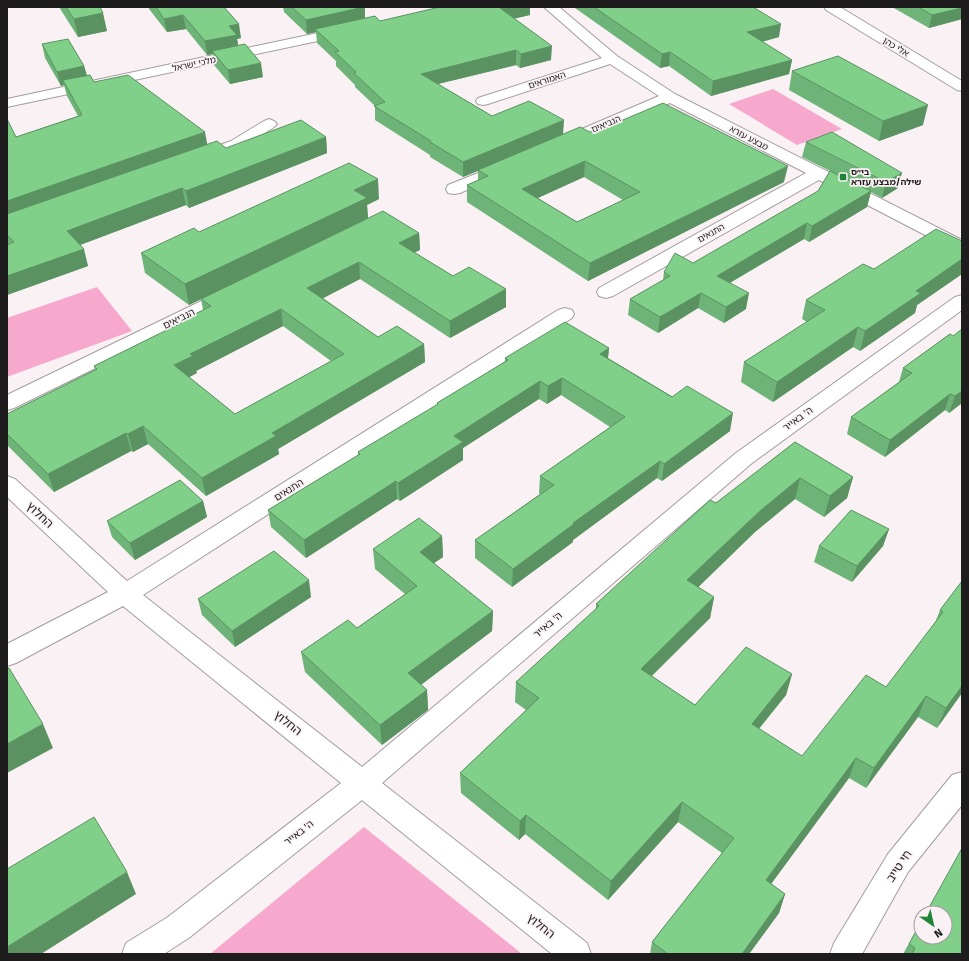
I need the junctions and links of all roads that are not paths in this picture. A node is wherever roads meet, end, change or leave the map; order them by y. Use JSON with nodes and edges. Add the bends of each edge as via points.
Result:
{"nodes":[{"id":1,"x":551,"y":7,"type":"edge"},
{"id":2,"x":831,"y":7,"type":"edge"},
{"id":3,"x":359,"y":28,"type":"edge"},
{"id":4,"x":612,"y":59,"type":"junction"},
{"id":5,"x":962,"y":87,"type":"edge"},
{"id":6,"x":670,"y":97,"type":"junction"},
{"id":7,"x":483,"y":101,"type":"dead end"},
{"id":8,"x":7,"y":103,"type":"edge"},
{"id":9,"x":269,"y":124,"type":"dead end"},
{"id":10,"x":548,"y":149,"type":"edge"},
{"id":11,"x":192,"y":160,"type":"edge"},
{"id":12,"x":519,"y":161,"type":"edge"},
{"id":13,"x":817,"y":174,"type":"junction"},
{"id":14,"x":454,"y":189,"type":"dead end"},
{"id":15,"x":962,"y":248,"type":"edge"},
{"id":16,"x":243,"y":288,"type":"edge"},
{"id":17,"x":606,"y":292,"type":"dead end"},
{"id":18,"x":962,"y":301,"type":"edge"},
{"id":19,"x":565,"y":314,"type":"dead end"},
{"id":20,"x":7,"y":403,"type":"edge"},
{"id":21,"x":7,"y":484,"type":"edge"},
{"id":22,"x":124,"y":594,"type":"junction"},
{"id":23,"x":7,"y":656,"type":"edge"},
{"id":24,"x":362,"y":783,"type":"junction"},
{"id":25,"x":962,"y":784,"type":"edge"},
{"id":26,"x":137,"y":954,"type":"edge"},
{"id":27,"x":576,"y":954,"type":"edge"},
{"id":28,"x":845,"y":954,"type":"edge"}],
"edges":[{"from":1,"to":4,"type":"street","name":"מבצע עזרא"},
{"from":2,"to":5,"type":"street","name":"אלי כהן"},
{"from":3,"to":8,"type":"street","name":"מלכי ישראל"},
{"from":4,"to":6,"type":"street","name":"מבצע עזרא"},
{"from":4,"to":7,"type":"street","name":"האמוראים"},
{"from":6,"to":10,"type":"street","name":"הנביאים"},
{"from":6,"to":13,"type":"street","name":"מבצע עזרא"},
{"from":9,"to":11,"type":"street","via":[[236,144]]},
{"from":12,"to":14,"type":"street"},
{"from":13,"to":15,"type":"street","name":"מבצע עזרא"},
{"from":13,"to":17,"type":"street","name":"התנאים"},
{"from":16,"to":20,"type":"street","name":"הנביאים"},
{"from":18,"to":24,"type":"street","name":"ה' באייר","via":[[744,458]]},
{"from":19,"to":22,"type":"street","name":"התנאים"},
{"from":21,"to":22,"type":"street","name":"החלוץ"},
{"from":22,"to":23,"type":"street","name":"התנאים"},
{"from":22,"to":24,"type":"street","name":"החלוץ"},
{"from":24,"to":26,"type":"street","name":"ה' באייר","via":[[179,927]]},
{"from":24,"to":27,"type":"street","name":"החלוץ"},
{"from":25,"to":28,"type":"street","name":"חי טייב","via":[[898,864]]}]}
